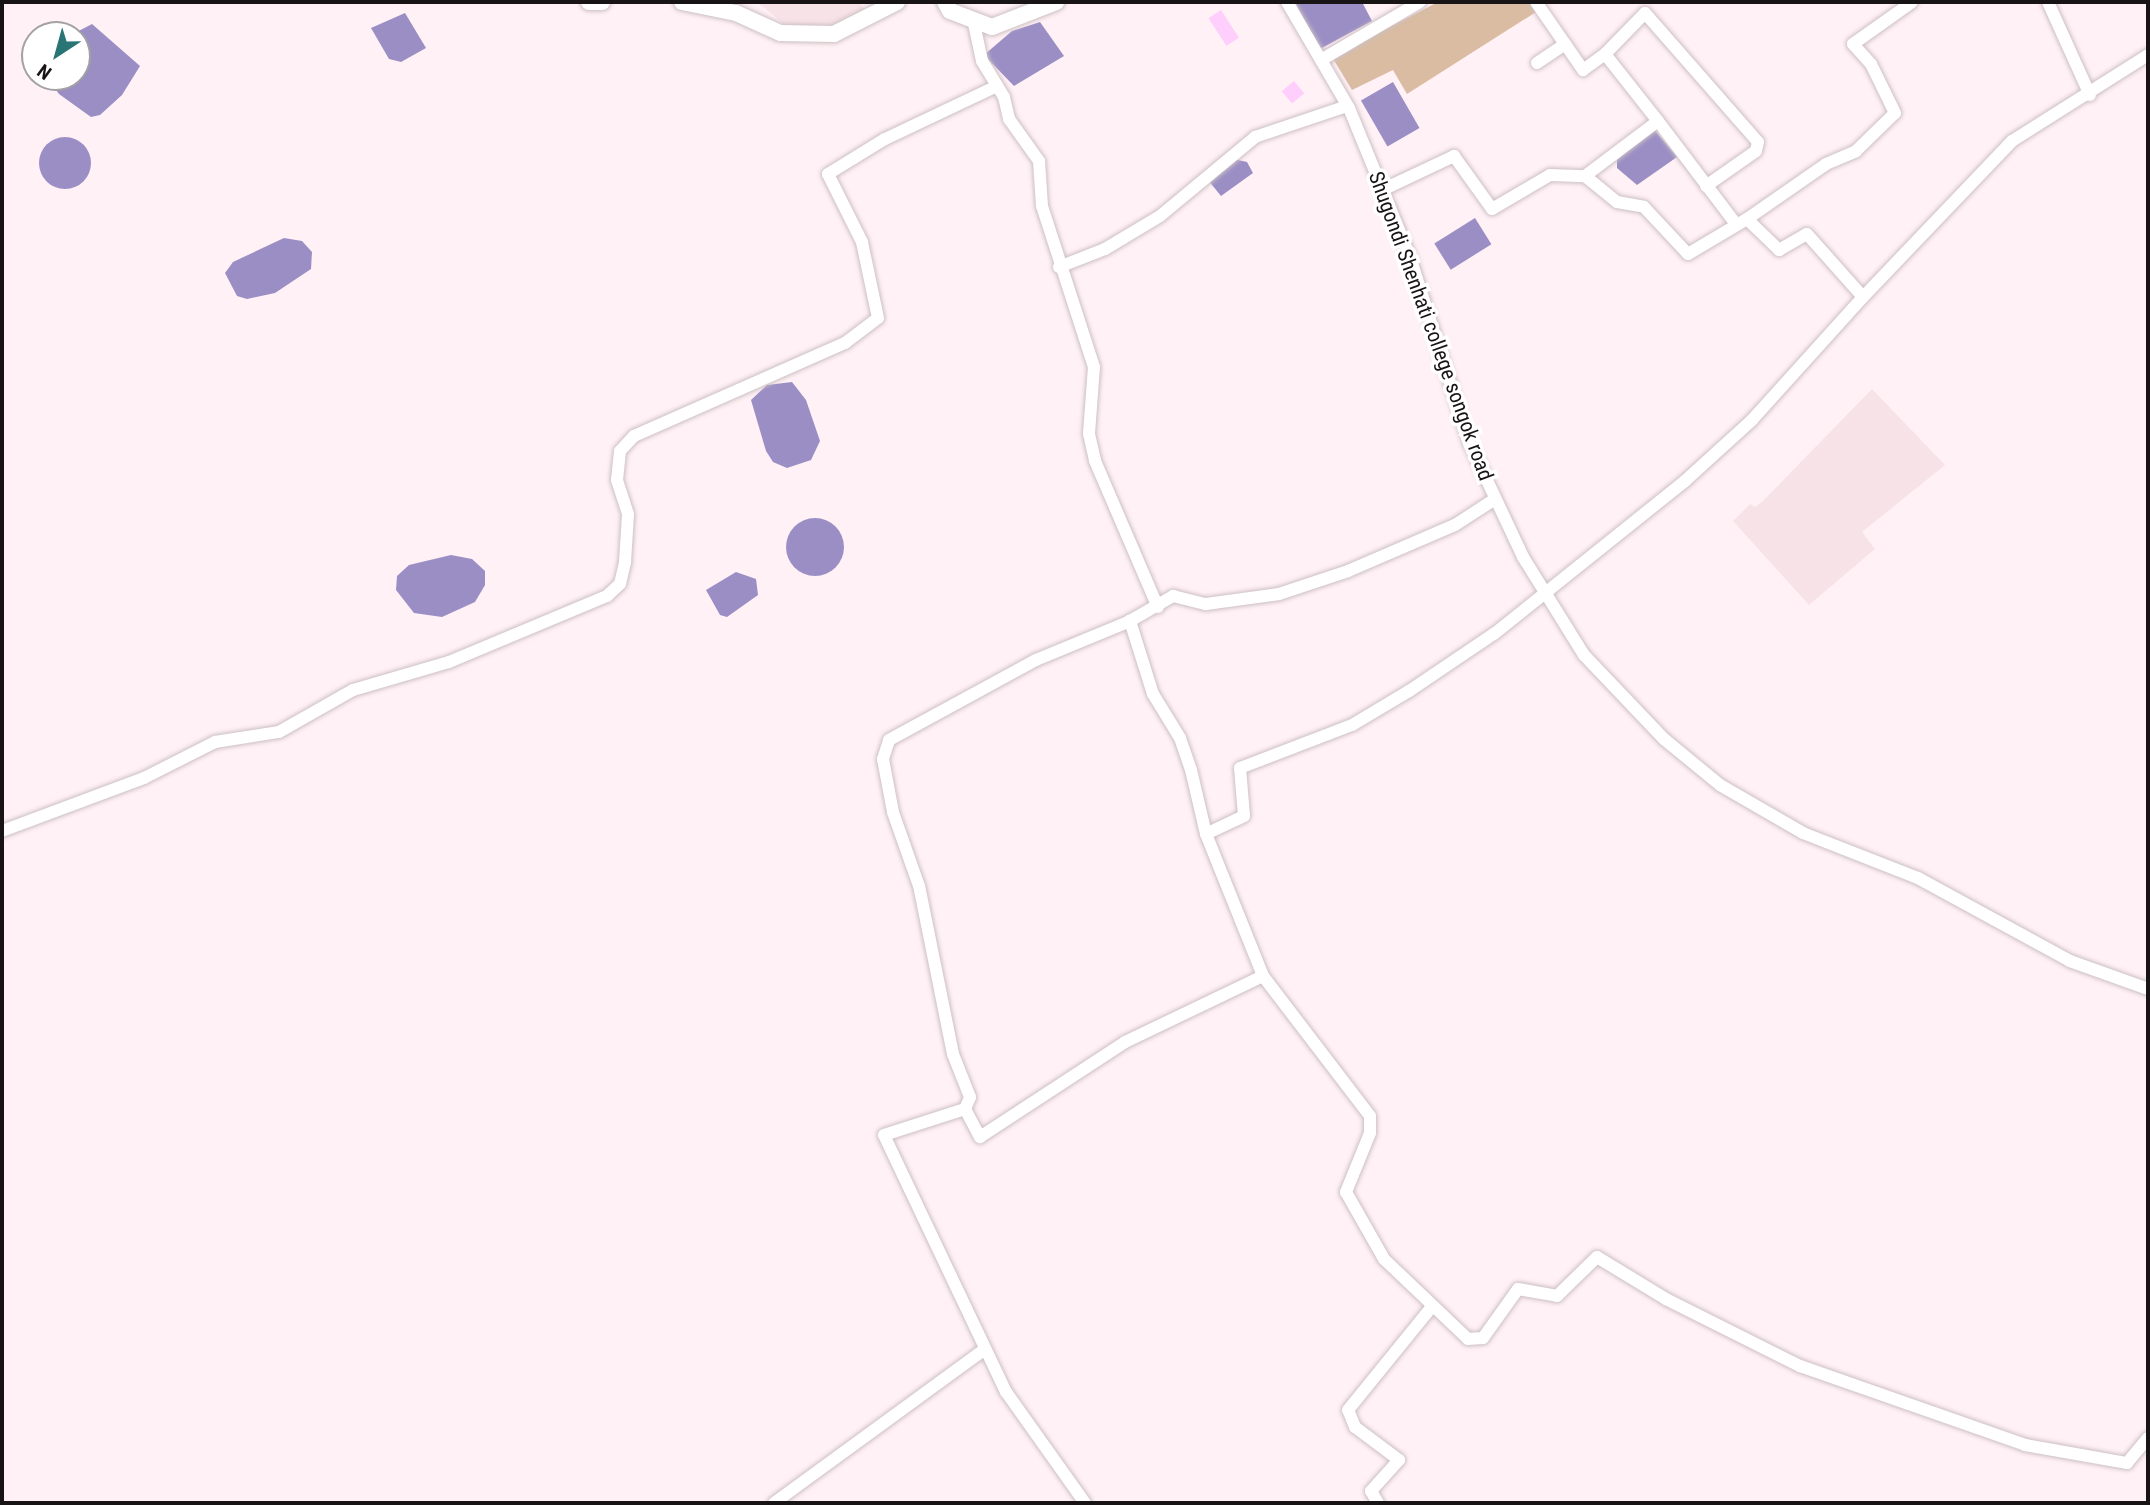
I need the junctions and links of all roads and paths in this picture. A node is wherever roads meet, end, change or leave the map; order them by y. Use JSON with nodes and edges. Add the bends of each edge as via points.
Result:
{"nodes":[{"id":1,"x":589,"y":2,"type":"edge"},
{"id":2,"x":602,"y":2,"type":"edge"},
{"id":3,"x":682,"y":2,"type":"edge"},
{"id":4,"x":897,"y":2,"type":"edge"},
{"id":5,"x":945,"y":2,"type":"edge"},
{"id":6,"x":1056,"y":2,"type":"edge"},
{"id":7,"x":1287,"y":2,"type":"edge"},
{"id":8,"x":1420,"y":2,"type":"edge"},
{"id":9,"x":1536,"y":2,"type":"edge"},
{"id":10,"x":1912,"y":2,"type":"edge"},
{"id":11,"x":2048,"y":2,"type":"edge"},
{"id":12,"x":973,"y":19,"type":"junction"},
{"id":13,"x":1565,"y":44,"type":"junction"},
{"id":14,"x":1605,"y":54,"type":"junction"},
{"id":15,"x":2148,"y":55,"type":"edge"},
{"id":16,"x":1321,"y":60,"type":"junction"},
{"id":17,"x":1537,"y":63,"type":"dead end"},
{"id":18,"x":997,"y":86,"type":"junction"},
{"id":19,"x":2090,"y":95,"type":"junction"},
{"id":20,"x":1347,"y":106,"type":"junction"},
{"id":21,"x":1658,"y":121,"type":"junction"},
{"id":22,"x":1585,"y":176,"type":"junction"},
{"id":23,"x":1706,"y":186,"type":"junction"},
{"id":24,"x":1382,"y":190,"type":"junction"},
{"id":25,"x":1741,"y":221,"type":"junction"},
{"id":26,"x":1059,"y":267,"type":"junction"},
{"id":27,"x":1863,"y":297,"type":"junction"},
{"id":28,"x":1495,"y":499,"type":"junction"},
{"id":29,"x":1542,"y":592,"type":"junction"},
{"id":30,"x":1158,"y":607,"type":"junction"},
{"id":31,"x":1130,"y":621,"type":"junction"},
{"id":32,"x":2,"y":831,"type":"edge"},
{"id":33,"x":1206,"y":834,"type":"junction"},
{"id":34,"x":1263,"y":976,"type":"junction"},
{"id":35,"x":2148,"y":989,"type":"edge"},
{"id":36,"x":965,"y":1109,"type":"junction"},
{"id":37,"x":1431,"y":1308,"type":"junction"},
{"id":38,"x":985,"y":1349,"type":"junction"},
{"id":39,"x":2148,"y":1438,"type":"edge"},
{"id":40,"x":774,"y":1503,"type":"edge"},
{"id":41,"x":1085,"y":1503,"type":"edge"},
{"id":42,"x":1378,"y":1503,"type":"edge"}],
"edges":[{"from":1,"to":2,"type":"street"},
{"from":3,"to":4,"type":"street","via":[[736,12],[780,33],[834,34]]},
{"from":5,"to":12,"type":"street","via":[[950,11]]},
{"from":6,"to":12,"type":"street","via":[[992,27]]},
{"from":7,"to":16,"type":"street","name":"Shugondi Shenhati college songok road"},
{"from":8,"to":16,"type":"street"},
{"from":9,"to":13,"type":"street"},
{"from":10,"to":25,"type":"street","via":[[1853,44],[1871,64],[1895,113],[1856,151],[1826,164]]},
{"from":11,"to":19,"type":"street"},
{"from":12,"to":18,"type":"street","via":[[982,61]]},
{"from":13,"to":14,"type":"street","via":[[1585,71]]},
{"from":13,"to":17,"type":"street"},
{"from":14,"to":21,"type":"street"},
{"from":14,"to":23,"type":"street","via":[[1645,13],[1758,142],[1756,151]]},
{"from":15,"to":19,"type":"street"},
{"from":16,"to":20,"type":"street","name":"Shugondi Shenhati college songok road"},
{"from":18,"to":26,"type":"street","via":[[1009,119],[1039,161],[1042,206]]},
{"from":18,"to":32,"type":"street","via":[[885,139],[828,174],[862,242],[878,318],[845,343],[697,405],[627,443],[620,451],[617,480],[628,514],[625,562],[620,584],[607,596],[449,662],[353,690],[279,732],[215,742],[134,782]]},
{"from":19,"to":27,"type":"street","via":[[2012,141]]},
{"from":20,"to":24,"type":"street","name":"Shugondi Shenhati college songok road"},
{"from":20,"to":26,"type":"street","via":[[1255,137],[1160,216],[1105,249]]},
{"from":21,"to":22,"type":"street"},
{"from":21,"to":23,"type":"street"},
{"from":22,"to":24,"type":"street","via":[[1550,176],[1493,209],[1454,156]]},
{"from":22,"to":25,"type":"street","via":[[1617,202],[1644,207],[1685,253],[1700,250]]},
{"from":23,"to":25,"type":"street"},
{"from":24,"to":28,"type":"street","name":"Shugondi Shenhati college songok road","via":[[1410,257],[1469,442]]},
{"from":25,"to":27,"type":"street","via":[[1779,250],[1811,237]]},
{"from":26,"to":30,"type":"street","via":[[1094,367],[1089,434],[1095,461]]},
{"from":27,"to":29,"type":"street","via":[[1752,420],[1685,481]]},
{"from":28,"to":29,"type":"street","name":"Shugondi Shenhati college songok road"},
{"from":28,"to":30,"type":"street","via":[[1389,555],[1279,594],[1206,604],[1174,596]]},
{"from":29,"to":33,"type":"street","via":[[1477,647],[1352,725],[1240,768],[1244,816]]},
{"from":29,"to":35,"type":"street","name":"Shugondi Shenhati college songok road","via":[[1584,655],[1664,739],[1720,785],[1803,833],[1918,878],[2070,961]]},
{"from":30,"to":31,"type":"street"},
{"from":31,"to":33,"type":"street","via":[[1153,694],[1180,738]]},
{"from":31,"to":36,"type":"street","via":[[1036,660],[890,740],[883,759],[893,812],[919,886],[953,1054],[970,1097]]},
{"from":33,"to":34,"type":"street"},
{"from":34,"to":36,"type":"street","via":[[1125,1042],[980,1137]]},
{"from":34,"to":37,"type":"street","via":[[1370,1116],[1370,1133],[1346,1192],[1384,1259]]},
{"from":36,"to":38,"type":"street","via":[[884,1135]]},
{"from":37,"to":39,"type":"street","via":[[1476,1340],[1518,1289],[1557,1296],[1597,1257],[1666,1299],[1800,1366],[2025,1445],[2127,1463]]},
{"from":37,"to":42,"type":"street","via":[[1348,1410],[1355,1427],[1399,1460],[1371,1491]]},
{"from":38,"to":40,"type":"street","via":[[886,1427]]},
{"from":38,"to":41,"type":"street","via":[[1006,1392]]}]}
